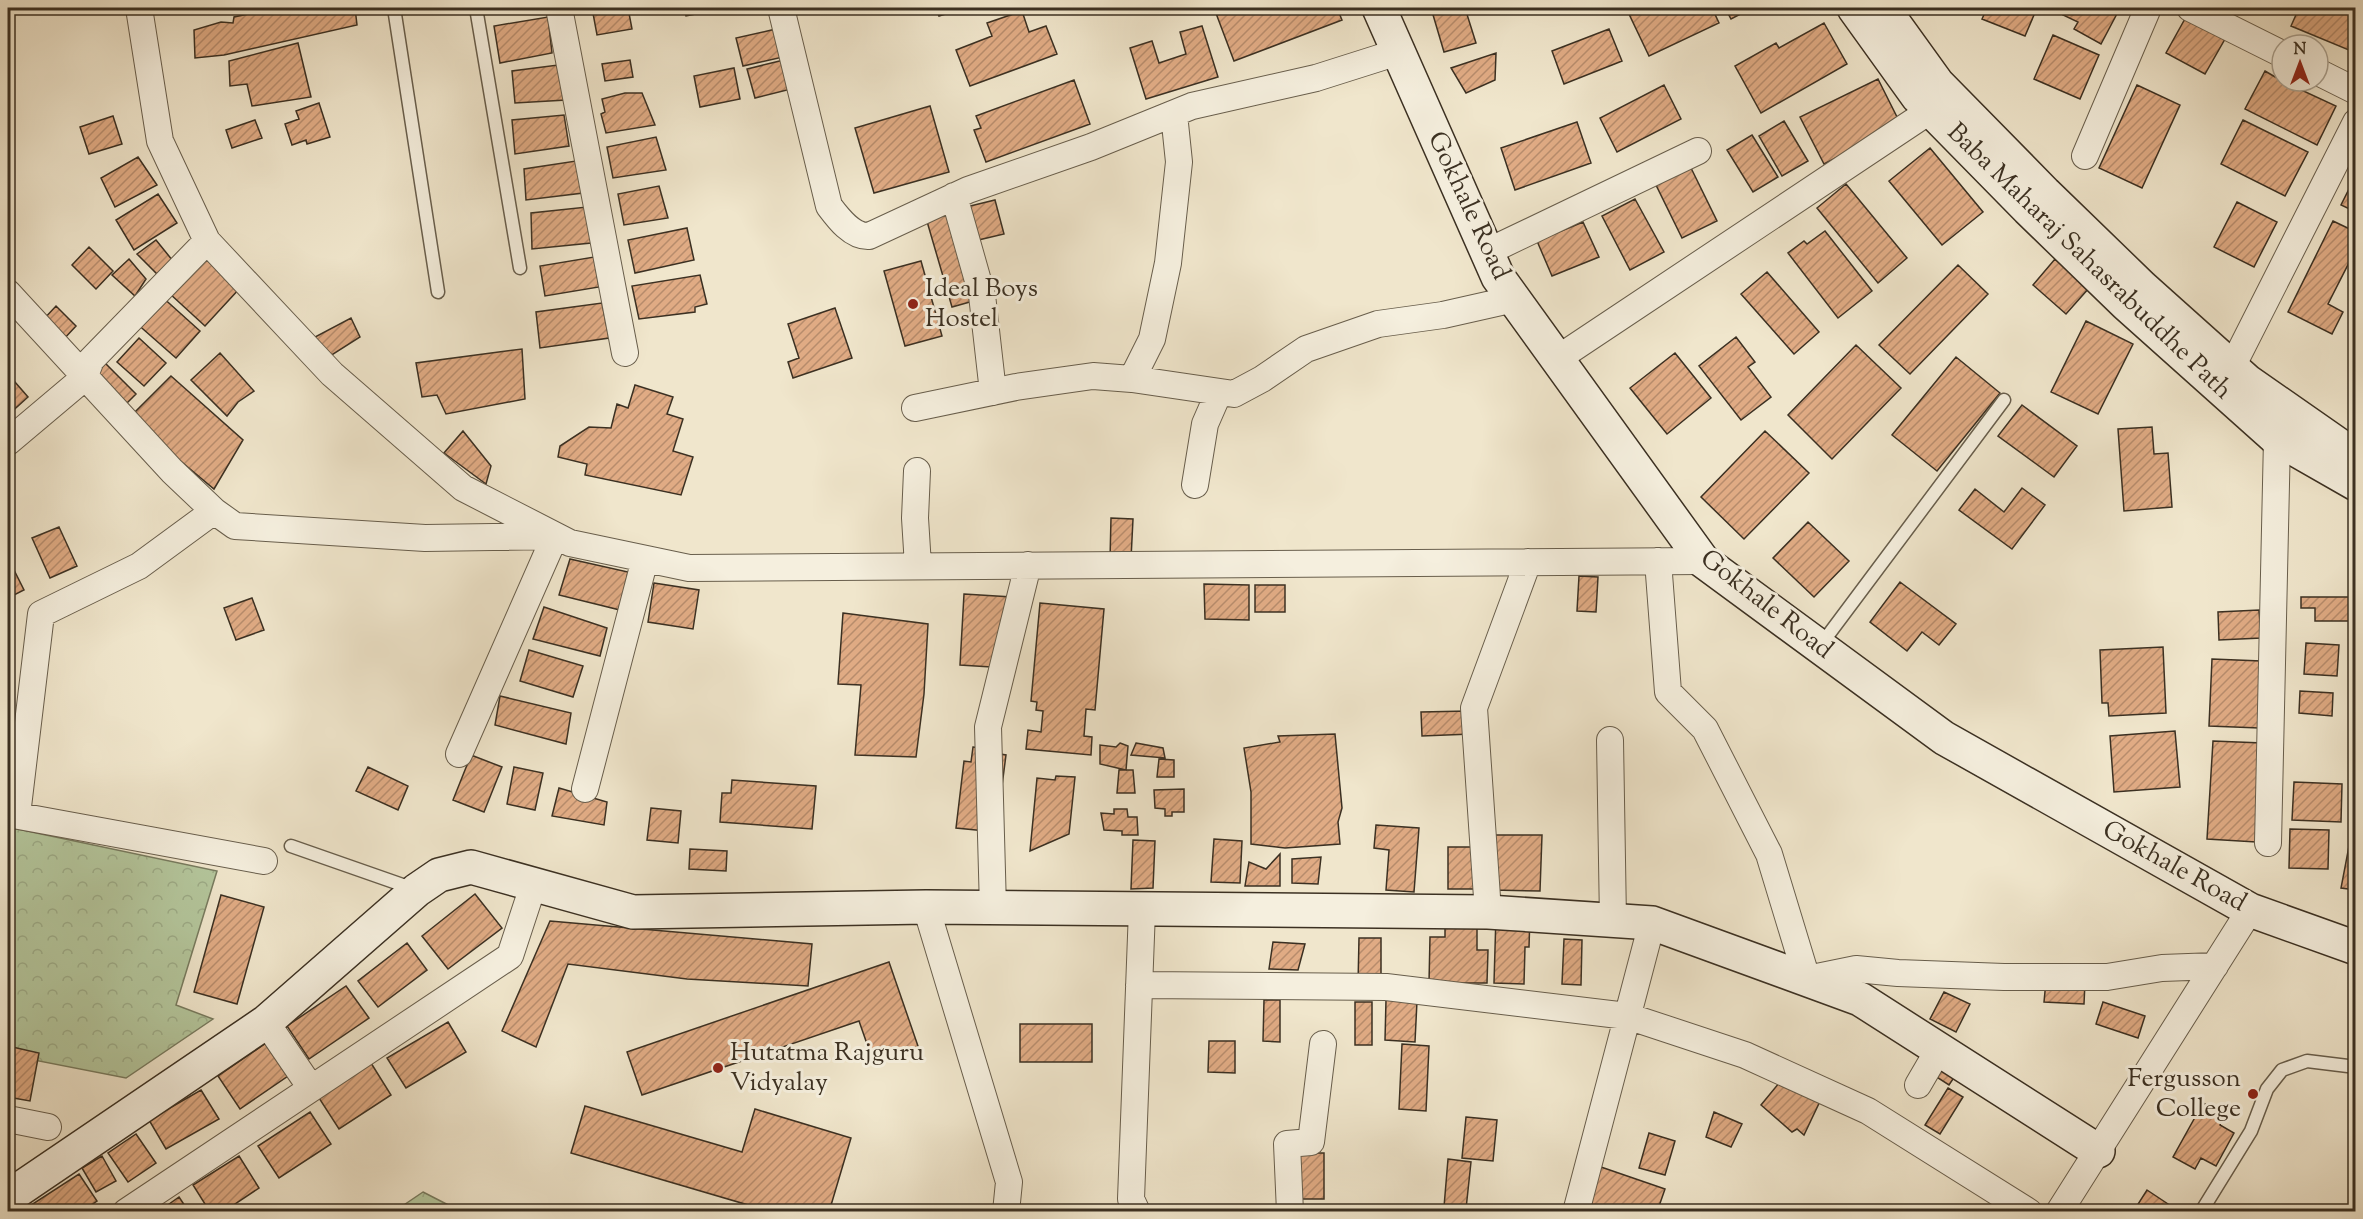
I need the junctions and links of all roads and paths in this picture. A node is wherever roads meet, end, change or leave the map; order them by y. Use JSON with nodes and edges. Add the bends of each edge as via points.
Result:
{"nodes":[{"id":1,"x":139,"y":8,"type":"edge"},
{"id":2,"x":394,"y":8,"type":"edge"},
{"id":3,"x":476,"y":8,"type":"edge"},
{"id":4,"x":559,"y":8,"type":"edge"},
{"id":5,"x":782,"y":8,"type":"edge"},
{"id":6,"x":1379,"y":8,"type":"edge"},
{"id":7,"x":1854,"y":8,"type":"edge"},
{"id":8,"x":1883,"y":8,"type":"edge"},
{"id":9,"x":2148,"y":8,"type":"edge"},
{"id":10,"x":2190,"y":8,"type":"edge"},
{"id":11,"x":2270,"y":48,"type":"edge"},
{"id":12,"x":1398,"y":52,"type":"junction"},
{"id":13,"x":2330,"y":78,"type":"edge"},
{"id":14,"x":2355,"y":91,"type":"edge"},
{"id":15,"x":1931,"y":110,"type":"junction"},
{"id":16,"x":1174,"y":114,"type":"junction"},
{"id":17,"x":2355,"y":122,"type":"edge"},
{"id":18,"x":1698,"y":151,"type":"dead end"},
{"id":19,"x":2085,"y":156,"type":"dead end"},
{"id":20,"x":954,"y":196,"type":"junction"},
{"id":21,"x":207,"y":241,"type":"junction"},
{"id":22,"x":1487,"y":252,"type":"junction"},
{"id":23,"x":520,"y":268,"type":"dead end"},
{"id":24,"x":438,"y":292,"type":"dead end"},
{"id":25,"x":8,"y":293,"type":"edge"},
{"id":26,"x":1514,"y":298,"type":"junction"},
{"id":27,"x":625,"y":353,"type":"dead end"},
{"id":28,"x":1557,"y":359,"type":"junction"},
{"id":29,"x":2224,"y":377,"type":"junction"},
{"id":30,"x":84,"y":378,"type":"junction"},
{"id":31,"x":1132,"y":379,"type":"junction"},
{"id":32,"x":993,"y":392,"type":"junction"},
{"id":33,"x":1219,"y":392,"type":"junction"},
{"id":34,"x":2004,"y":400,"type":"dead end"},
{"id":35,"x":915,"y":408,"type":"dead end"},
{"id":36,"x":2277,"y":439,"type":"junction"},
{"id":37,"x":8,"y":442,"type":"edge"},
{"id":38,"x":2355,"y":458,"type":"edge"},
{"id":39,"x":917,"y":471,"type":"dead end"},
{"id":40,"x":2355,"y":484,"type":"edge"},
{"id":41,"x":1195,"y":485,"type":"dead end"},
{"id":42,"x":214,"y":511,"type":"junction"},
{"id":43,"x":555,"y":536,"type":"junction"},
{"id":44,"x":645,"y":559,"type":"junction"},
{"id":45,"x":1658,"y":561,"type":"junction"},
{"id":46,"x":1703,"y":561,"type":"junction"},
{"id":47,"x":1528,"y":562,"type":"junction"},
{"id":48,"x":918,"y":566,"type":"junction"},
{"id":49,"x":1028,"y":566,"type":"junction"},
{"id":50,"x":1819,"y":647,"type":"junction"},
{"id":51,"x":1610,"y":740,"type":"dead end"},
{"id":52,"x":459,"y":754,"type":"dead end"},
{"id":53,"x":585,"y":789,"type":"dead end"},
{"id":54,"x":12,"y":814,"type":"edge"},
{"id":55,"x":2268,"y":843,"type":"dead end"},
{"id":56,"x":291,"y":846,"type":"dead end"},
{"id":57,"x":264,"y":861,"type":"dead end"},
{"id":58,"x":534,"y":883,"type":"junction"},
{"id":59,"x":417,"y":890,"type":"junction"},
{"id":60,"x":926,"y":907,"type":"junction"},
{"id":61,"x":993,"y":908,"type":"junction"},
{"id":62,"x":1142,"y":910,"type":"junction"},
{"id":63,"x":2250,"y":910,"type":"junction"},
{"id":64,"x":1488,"y":912,"type":"junction"},
{"id":65,"x":1613,"y":920,"type":"junction"},
{"id":66,"x":1652,"y":923,"type":"junction"},
{"id":67,"x":2355,"y":948,"type":"edge"},
{"id":68,"x":2215,"y":966,"type":"junction"},
{"id":69,"x":1807,"y":980,"type":"junction"},
{"id":70,"x":1139,"y":985,"type":"junction"},
{"id":71,"x":1628,"y":1016,"type":"junction"},
{"id":72,"x":266,"y":1022,"type":"junction"},
{"id":73,"x":1323,"y":1044,"type":"dead end"},
{"id":74,"x":1939,"y":1049,"type":"junction"},
{"id":75,"x":2355,"y":1067,"type":"edge"},
{"id":76,"x":1918,"y":1085,"type":"dead end"},
{"id":77,"x":311,"y":1088,"type":"junction"},
{"id":78,"x":8,"y":1119,"type":"edge"},
{"id":79,"x":48,"y":1126,"type":"dead end"},
{"id":80,"x":2098,"y":1151,"type":"junction"},
{"id":81,"x":8,"y":1197,"type":"edge"},
{"id":82,"x":126,"y":1212,"type":"edge"},
{"id":83,"x":1006,"y":1212,"type":"edge"},
{"id":84,"x":1137,"y":1212,"type":"edge"},
{"id":85,"x":1290,"y":1212,"type":"edge"},
{"id":86,"x":1576,"y":1212,"type":"edge"},
{"id":87,"x":2029,"y":1212,"type":"edge"},
{"id":88,"x":2060,"y":1212,"type":"edge"},
{"id":89,"x":2201,"y":1212,"type":"edge"}],
"edges":[{"from":1,"to":21,"type":"street","via":[[160,141]]},
{"from":2,"to":24,"type":"lane"},
{"from":3,"to":23,"type":"lane"},
{"from":4,"to":27,"type":"street"},
{"from":5,"to":20,"type":"street","via":[[829,206],[835,214],[850,229],[869,236]]},
{"from":6,"to":12,"type":"street","name":"Gokhale Road"},
{"from":7,"to":15,"type":"street","name":"Baba Maharaj Sahasrabuddhe Path"},
{"from":8,"to":29,"type":"street","name":"Baba Maharaj Sahasrabuddhe Path","via":[[1936,83]]},
{"from":9,"to":19,"type":"street"},
{"from":10,"to":11,"type":"street"},
{"from":12,"to":16,"type":"street","via":[[1316,78],[1192,106]]},
{"from":12,"to":22,"type":"street","name":"Gokhale Road"},
{"from":13,"to":14,"type":"street"},
{"from":15,"to":28,"type":"street"},
{"from":15,"to":29,"type":"street","name":"Baba Maharaj Sahasrabuddhe Path","via":[[2119,297]]},
{"from":16,"to":20,"type":"street"},
{"from":16,"to":31,"type":"street","via":[[1179,162],[1168,264],[1152,339]]},
{"from":17,"to":29,"type":"street"},
{"from":18,"to":22,"type":"street"},
{"from":20,"to":32,"type":"street","via":[[982,295]]},
{"from":21,"to":30,"type":"street","via":[[92,360]]},
{"from":21,"to":43,"type":"street","via":[[333,374],[463,488]]},
{"from":22,"to":26,"type":"street","name":"Gokhale Road","via":[[1498,277]]},
{"from":25,"to":30,"type":"street"},
{"from":26,"to":28,"type":"street","name":"Gokhale Road"},
{"from":26,"to":33,"type":"street","via":[[1443,315],[1378,324],[1306,349],[1234,394]]},
{"from":28,"to":46,"type":"street","name":"Gokhale Road"},
{"from":29,"to":36,"type":"street","name":"Baba Maharaj Sahasrabuddhe Path"},
{"from":29,"to":38,"type":"street","name":"Baba Maharaj Sahasrabuddhe Path","via":[[2247,381]]},
{"from":30,"to":37,"type":"street"},
{"from":30,"to":42,"type":"street"},
{"from":31,"to":32,"type":"street","via":[[1093,376]]},
{"from":31,"to":33,"type":"street"},
{"from":32,"to":35,"type":"street"},
{"from":33,"to":41,"type":"street","via":[[1205,424]]},
{"from":34,"to":50,"type":"lane"},
{"from":36,"to":40,"type":"street","name":"Baba Maharaj Sahasrabuddhe Path"},
{"from":36,"to":55,"type":"street"},
{"from":39,"to":48,"type":"street"},
{"from":42,"to":43,"type":"street","via":[[235,526],[425,538]]},
{"from":42,"to":54,"type":"street","via":[[138,566],[41,614]]},
{"from":43,"to":44,"type":"street","via":[[570,543]]},
{"from":43,"to":52,"type":"street"},
{"from":44,"to":48,"type":"street","via":[[689,568]]},
{"from":44,"to":53,"type":"street"},
{"from":45,"to":46,"type":"street"},
{"from":45,"to":47,"type":"street"},
{"from":45,"to":69,"type":"street","via":[[1668,692],[1706,729],[1769,854]]},
{"from":46,"to":50,"type":"street","name":"Gokhale Road"},
{"from":47,"to":49,"type":"street"},
{"from":47,"to":64,"type":"street","via":[[1474,708]]},
{"from":48,"to":49,"type":"street"},
{"from":49,"to":61,"type":"street","via":[[988,727]]},
{"from":50,"to":63,"type":"street","name":"Gokhale Road","via":[[1944,738]]},
{"from":51,"to":65,"type":"street"},
{"from":54,"to":57,"type":"street"},
{"from":56,"to":59,"type":"lane"},
{"from":58,"to":59,"type":"street","via":[[471,867],[439,875]]},
{"from":58,"to":60,"type":"street","via":[[633,912]]},
{"from":58,"to":77,"type":"street","via":[[510,956]]},
{"from":59,"to":72,"type":"street"},
{"from":60,"to":61,"type":"street"},
{"from":60,"to":83,"type":"street","via":[[1009,1182]]},
{"from":61,"to":62,"type":"street"},
{"from":62,"to":64,"type":"street"},
{"from":62,"to":70,"type":"street"},
{"from":63,"to":67,"type":"street","name":"Gokhale Road"},
{"from":63,"to":68,"type":"street"},
{"from":64,"to":65,"type":"street"},
{"from":65,"to":66,"type":"street"},
{"from":66,"to":69,"type":"street"},
{"from":66,"to":71,"type":"street"},
{"from":68,"to":69,"type":"street","via":[[2162,968],[2107,977],[2004,977],[1856,969]]},
{"from":68,"to":80,"type":"street"},
{"from":69,"to":74,"type":"street","via":[[1860,999]]},
{"from":70,"to":71,"type":"street","via":[[1386,987]]},
{"from":70,"to":84,"type":"street","via":[[1131,1199]]},
{"from":71,"to":86,"type":"street"},
{"from":71,"to":87,"type":"street","via":[[1745,1055],[1868,1111]]},
{"from":72,"to":77,"type":"street"},
{"from":72,"to":81,"type":"street"},
{"from":73,"to":85,"type":"street","via":[[1311,1142],[1287,1144]]},
{"from":74,"to":76,"type":"street"},
{"from":74,"to":80,"type":"street"},
{"from":75,"to":89,"type":"lane","via":[[2307,1061],[2282,1070],[2267,1089],[2252,1131]]},
{"from":77,"to":82,"type":"street"},
{"from":78,"to":79,"type":"street"},
{"from":80,"to":88,"type":"street"}]}
